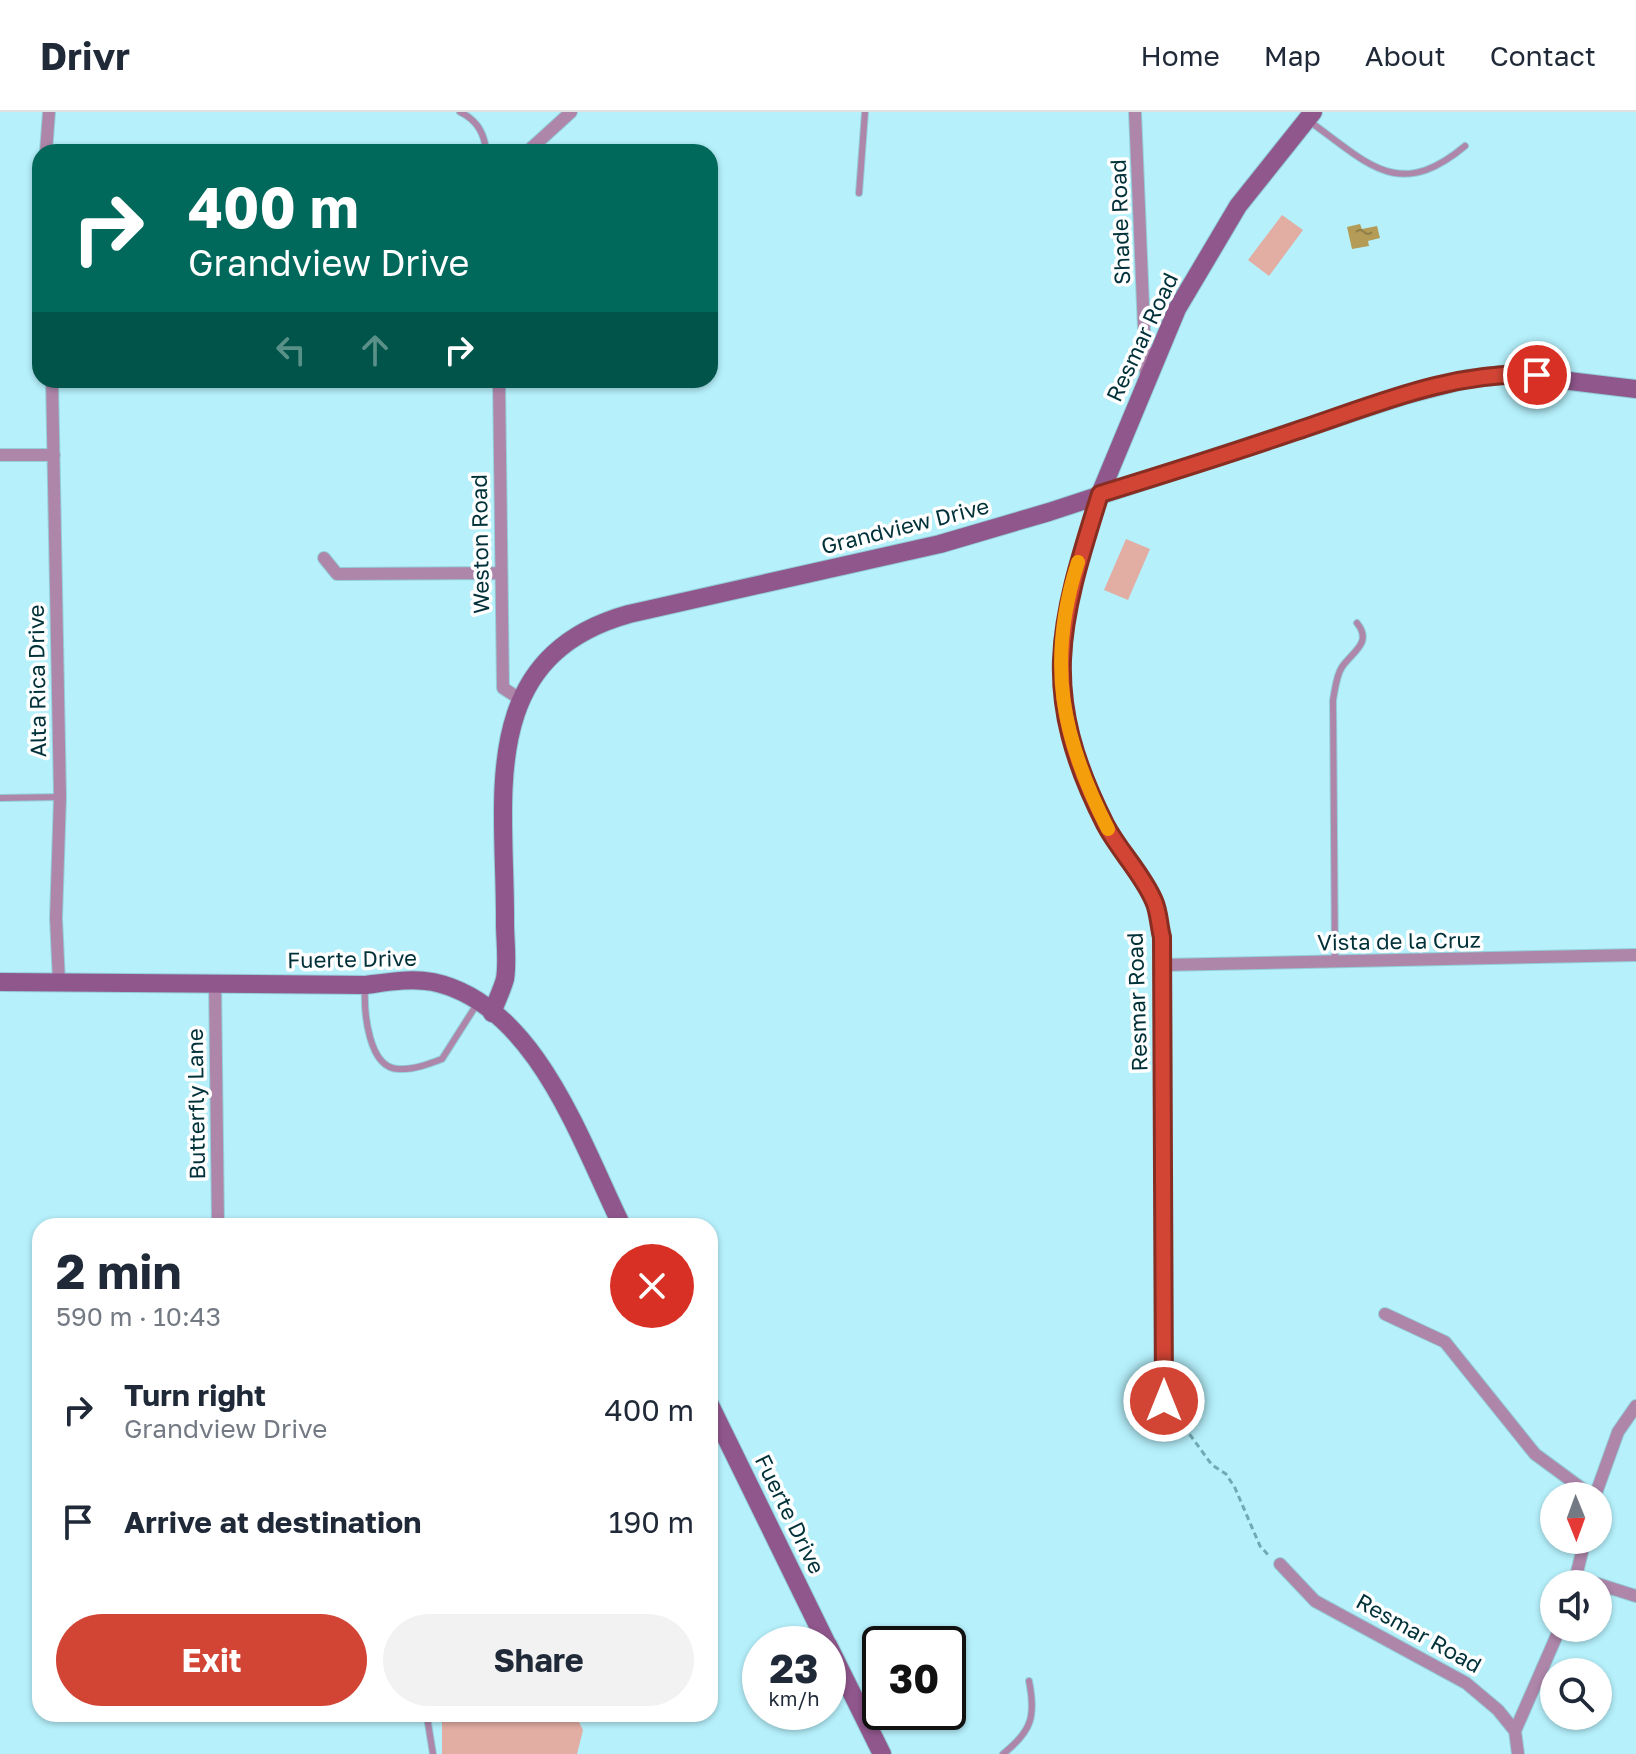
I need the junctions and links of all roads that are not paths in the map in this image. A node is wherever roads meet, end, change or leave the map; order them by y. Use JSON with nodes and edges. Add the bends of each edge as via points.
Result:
{"nodes":[{"id":1,"x":49,"y":112,"type":"edge"},
{"id":2,"x":460,"y":112,"type":"edge"},
{"id":3,"x":571,"y":112,"type":"edge"},
{"id":4,"x":865,"y":112,"type":"edge"},
{"id":5,"x":1135,"y":112,"type":"edge"},
{"id":6,"x":1310,"y":116,"type":"edge"},
{"id":7,"x":47,"y":144,"type":"edge"},
{"id":8,"x":485,"y":144,"type":"edge"},
{"id":9,"x":536,"y":144,"type":"edge"},
{"id":10,"x":1465,"y":146,"type":"dead end"},
{"id":11,"x":859,"y":193,"type":"dead end"},
{"id":12,"x":1146,"y":379,"type":"junction"},
{"id":13,"x":52,"y":388,"type":"edge"},
{"id":14,"x":499,"y":388,"type":"edge"},
{"id":15,"x":1636,"y":389,"type":"edge"},
{"id":16,"x":0,"y":455,"type":"edge"},
{"id":17,"x":54,"y":455,"type":"junction"},
{"id":18,"x":1100,"y":494,"type":"junction"},
{"id":19,"x":324,"y":558,"type":"dead end"},
{"id":20,"x":499,"y":573,"type":"junction"},
{"id":21,"x":1357,"y":623,"type":"dead end"},
{"id":22,"x":520,"y":699,"type":"junction"},
{"id":23,"x":60,"y":797,"type":"junction"},
{"id":24,"x":0,"y":798,"type":"edge"},
{"id":25,"x":1636,"y":955,"type":"edge"},
{"id":26,"x":1335,"y":962,"type":"junction"},
{"id":27,"x":1162,"y":965,"type":"junction"},
{"id":28,"x":0,"y":982,"type":"edge"},
{"id":29,"x":59,"y":982,"type":"junction"},
{"id":30,"x":215,"y":982,"type":"junction"},
{"id":31,"x":366,"y":985,"type":"junction"},
{"id":32,"x":486,"y":1008,"type":"junction"},
{"id":33,"x":218,"y":1218,"type":"edge"},
{"id":34,"x":618,"y":1218,"type":"edge"},
{"id":35,"x":1385,"y":1314,"type":"dead end"},
{"id":36,"x":1164,"y":1401,"type":"road end"},
{"id":37,"x":1636,"y":1406,"type":"edge"},
{"id":38,"x":718,"y":1421,"type":"edge"},
{"id":39,"x":1574,"y":1482,"type":"edge"},
{"id":40,"x":1599,"y":1482,"type":"edge"},
{"id":41,"x":1280,"y":1564,"type":"road end"},
{"id":42,"x":1612,"y":1590,"type":"edge"},
{"id":43,"x":1636,"y":1596,"type":"edge"},
{"id":44,"x":819,"y":1626,"type":"edge"},
{"id":45,"x":1554,"y":1642,"type":"edge"},
{"id":46,"x":846,"y":1681,"type":"edge"},
{"id":47,"x":1029,"y":1681,"type":"dead end"},
{"id":48,"x":428,"y":1722,"type":"edge"},
{"id":49,"x":1515,"y":1731,"type":"junction"},
{"id":50,"x":433,"y":1754,"type":"edge"},
{"id":51,"x":882,"y":1754,"type":"edge"},
{"id":52,"x":1003,"y":1754,"type":"edge"},
{"id":53,"x":1518,"y":1754,"type":"edge"}],
"edges":[{"from":1,"to":7,"type":"street"},
{"from":2,"to":8,"type":"lane","via":[[471,117]]},
{"from":3,"to":9,"type":"street"},
{"from":4,"to":11,"type":"lane"},
{"from":5,"to":12,"type":"street","name":"Shade Road"},
{"from":6,"to":10,"type":"lane","via":[[1371,165],[1396,175],[1432,169]]},
{"from":6,"to":12,"type":"street","name":"Resmar Road","via":[[1238,206],[1177,309]]},
{"from":12,"to":18,"type":"street","name":"Resmar Road"},
{"from":13,"to":17,"type":"street","name":"Alta Rica Drive"},
{"from":14,"to":20,"type":"street","name":"Weston Road"},
{"from":15,"to":18,"type":"street","name":"Grandview Drive","via":[[1511,374],[1467,379]]},
{"from":16,"to":17,"type":"street"},
{"from":17,"to":23,"type":"street","name":"Alta Rica Drive"},
{"from":18,"to":22,"type":"street","name":"Grandview Drive","via":[[940,544],[611,619],[565,644],[539,669]]},
{"from":18,"to":27,"type":"street","name":"Resmar Road","via":[[1073,579],[1060,659],[1063,711],[1085,784],[1155,902]]},
{"from":19,"to":20,"type":"street","via":[[337,574]]},
{"from":20,"to":22,"type":"street","name":"Weston Road","via":[[503,688]]},
{"from":21,"to":26,"type":"lane","via":[[1363,639],[1360,651],[1341,668],[1333,700]]},
{"from":22,"to":32,"type":"street","name":"Grandview Drive","via":[[504,751],[505,978]]},
{"from":23,"to":24,"type":"lane"},
{"from":23,"to":29,"type":"street","name":"Alta Rica Drive"},
{"from":25,"to":26,"type":"street","name":"Vista de la Cruz"},
{"from":26,"to":27,"type":"street","name":"Vista de la Cruz"},
{"from":27,"to":36,"type":"street","name":"Resmar Road"},
{"from":28,"to":29,"type":"street","name":"Fuerte Drive"},
{"from":29,"to":30,"type":"street","name":"Fuerte Drive"},
{"from":30,"to":31,"type":"street","name":"Fuerte Drive"},
{"from":30,"to":33,"type":"street","name":"Butterfly Lane"},
{"from":31,"to":32,"type":"street","name":"Fuerte Drive","via":[[435,983]]},
{"from":31,"to":32,"type":"lane","via":[[364,1005],[372,1043],[384,1064],[397,1070],[442,1059]]},
{"from":32,"to":34,"type":"street","name":"Fuerte Drive","via":[[544,1066]]},
{"from":35,"to":39,"type":"street","via":[[1445,1342],[1535,1454]]},
{"from":37,"to":40,"type":"street","via":[[1618,1432]]},
{"from":38,"to":44,"type":"street","name":"Fuerte Drive"},
{"from":41,"to":49,"type":"street","name":"Resmar Road","via":[[1315,1601],[1466,1683]]},
{"from":42,"to":43,"type":"street"},
{"from":45,"to":49,"type":"street"},
{"from":46,"to":51,"type":"street","name":"Fuerte Drive"},
{"from":47,"to":52,"type":"lane","via":[[1035,1711],[1024,1734]]},
{"from":48,"to":50,"type":"lane"},
{"from":49,"to":53,"type":"street"}]}
